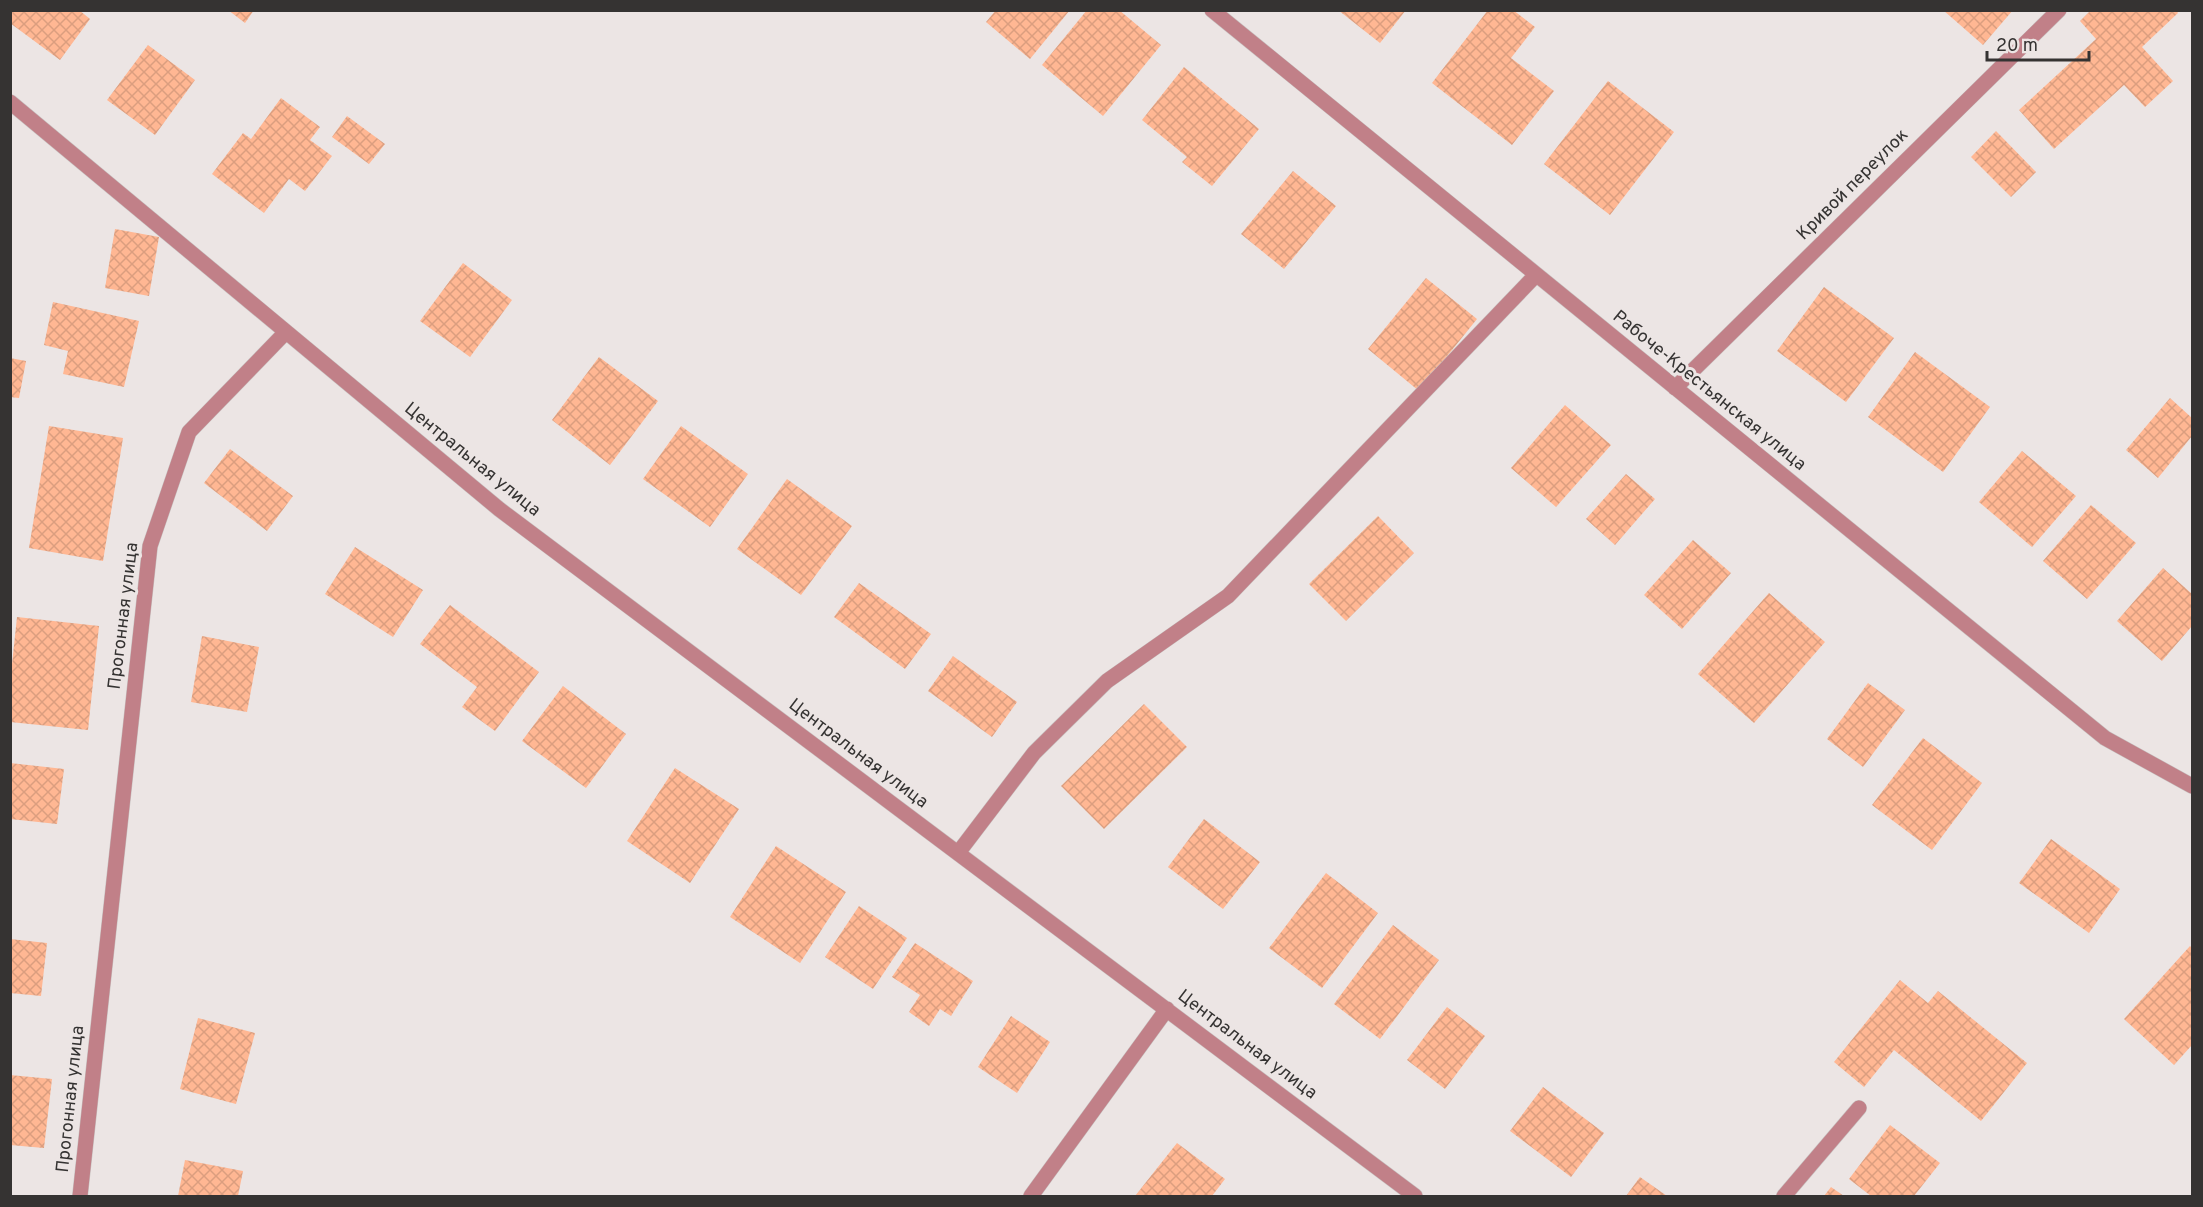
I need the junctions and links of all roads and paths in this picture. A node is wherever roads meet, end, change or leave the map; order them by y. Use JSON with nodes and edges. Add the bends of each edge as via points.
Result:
{"nodes":[{"id":1,"x":1212,"y":10,"type":"edge"},
{"id":2,"x":2059,"y":10,"type":"edge"},
{"id":3,"x":10,"y":102,"type":"edge"},
{"id":4,"x":1536,"y":275,"type":"junction"},
{"id":5,"x":285,"y":333,"type":"junction"},
{"id":6,"x":1675,"y":388,"type":"junction"},
{"id":7,"x":2193,"y":786,"type":"edge"},
{"id":8,"x":958,"y":853,"type":"junction"},
{"id":9,"x":1167,"y":1009,"type":"junction"},
{"id":10,"x":1859,"y":1108,"type":"dead end"},
{"id":11,"x":80,"y":1197,"type":"edge"},
{"id":12,"x":1031,"y":1197,"type":"edge"},
{"id":13,"x":1415,"y":1197,"type":"edge"},
{"id":14,"x":1784,"y":1197,"type":"edge"}],
"edges":[{"from":1,"to":4,"type":"street","name":"Рабоче-Крестьянская улица"},
{"from":2,"to":6,"type":"street","name":"Кривой переулок"},
{"from":3,"to":5,"type":"street"},
{"from":4,"to":6,"type":"street","name":"Рабоче-Крестьянская улица"},
{"from":4,"to":8,"type":"street","via":[[1228,596],[1107,681],[1042,745]]},
{"from":5,"to":8,"type":"street","name":"Центральная улица","via":[[499,509]]},
{"from":5,"to":11,"type":"street","name":"Прогонная улица","via":[[189,432],[150,546]]},
{"from":6,"to":7,"type":"street","name":"Рабоче-Крестьянская улица","via":[[2105,738]]},
{"from":8,"to":9,"type":"street","name":"Центральная улица"},
{"from":9,"to":12,"type":"street"},
{"from":9,"to":13,"type":"street","name":"Центральная улица"},
{"from":10,"to":14,"type":"street"}]}
